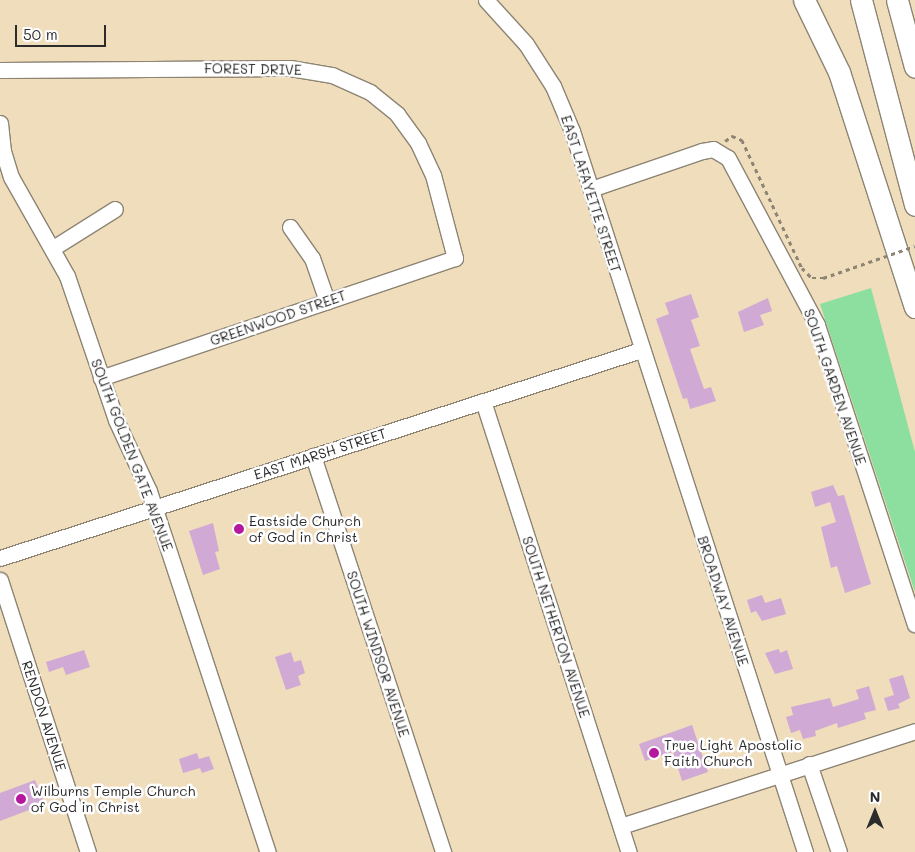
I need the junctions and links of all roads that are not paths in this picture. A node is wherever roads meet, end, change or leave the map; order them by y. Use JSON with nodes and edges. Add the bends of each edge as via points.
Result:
{"nodes":[{"id":1,"x":486,"y":0,"type":"edge"},
{"id":2,"x":804,"y":0,"type":"edge"},
{"id":3,"x":861,"y":0,"type":"edge"},
{"id":4,"x":897,"y":0,"type":"edge"},
{"id":5,"x":912,"y":0,"type":"edge"},
{"id":6,"x":915,"y":20,"type":"edge"},
{"id":7,"x":912,"y":39,"type":"edge"},
{"id":8,"x":915,"y":67,"type":"edge"},
{"id":9,"x":0,"y":70,"type":"edge"},
{"id":10,"x":0,"y":123,"type":"edge"},
{"id":11,"x":591,"y":189,"type":"junction"},
{"id":12,"x":915,"y":204,"type":"edge"},
{"id":13,"x":115,"y":209,"type":"dead end"},
{"id":14,"x":290,"y":227,"type":"dead end"},
{"id":15,"x":53,"y":248,"type":"junction"},
{"id":16,"x":455,"y":258,"type":"joint"},
{"id":17,"x":327,"y":301,"type":"junction"},
{"id":18,"x":915,"y":307,"type":"edge"},
{"id":19,"x":641,"y":350,"type":"junction"},
{"id":20,"x":100,"y":378,"type":"junction"},
{"id":21,"x":483,"y":401,"type":"junction"},
{"id":22,"x":313,"y":456,"type":"junction"},
{"id":23,"x":155,"y":508,"type":"junction"},
{"id":24,"x":0,"y":558,"type":"edge"},
{"id":25,"x":0,"y":580,"type":"edge"},
{"id":26,"x":915,"y":624,"type":"edge"},
{"id":27,"x":915,"y":731,"type":"edge"},
{"id":28,"x":809,"y":764,"type":"junction"},
{"id":29,"x":780,"y":773,"type":"junction"},
{"id":30,"x":621,"y":826,"type":"junction"},
{"id":31,"x":88,"y":852,"type":"edge"},
{"id":32,"x":268,"y":852,"type":"edge"},
{"id":33,"x":443,"y":852,"type":"edge"},
{"id":34,"x":629,"y":852,"type":"edge"},
{"id":35,"x":806,"y":852,"type":"edge"},
{"id":36,"x":839,"y":852,"type":"edge"}],
"edges":[{"from":1,"to":11,"type":"street","name":"EAST LAFAYETTE STREET","via":[[526,44],[553,86]]},
{"from":2,"to":18,"type":"highway","via":[[839,72]]},
{"from":3,"to":12,"type":"highway"},
{"from":4,"to":7,"type":"highway"},
{"from":5,"to":6,"type":"highway"},
{"from":7,"to":8,"type":"highway"},
{"from":9,"to":16,"type":"street","name":"FOREST DRIVE","via":[[290,68],[332,75],[354,83],[397,114],[418,143],[433,174]]},
{"from":10,"to":15,"type":"street","name":"SOUTH GOLDEN GATE AVENUE","via":[[3,151],[11,177]]},
{"from":11,"to":19,"type":"street","name":"EAST LAFAYETTE STREET"},
{"from":11,"to":26,"type":"street","name":"SOUTH GARDEN AVENUE","via":[[702,151],[713,149],[728,158],[817,326]]},
{"from":13,"to":15,"type":"street"},
{"from":14,"to":17,"type":"street","via":[[312,258]]},
{"from":15,"to":20,"type":"street","name":"SOUTH GOLDEN GATE AVENUE","via":[[67,276]]},
{"from":16,"to":17,"type":"street","name":"GREENWOOD STREET"},
{"from":17,"to":20,"type":"street","name":"GREENWOOD STREET"},
{"from":19,"to":21,"type":"street","name":"EAST MARSH STREET"},
{"from":19,"to":29,"type":"street","name":"BROADWAY AVENUE"},
{"from":20,"to":23,"type":"street","name":"SOUTH GOLDEN GATE AVENUE"},
{"from":21,"to":22,"type":"street","name":"EAST MARSH STREET"},
{"from":21,"to":30,"type":"street","name":"SOUTH NETHERTON AVENUE"},
{"from":22,"to":23,"type":"street","name":"EAST MARSH STREET"},
{"from":22,"to":33,"type":"street","name":"SOUTH WINDSOR AVENUE"},
{"from":23,"to":24,"type":"street","name":"EAST MARSH STREET"},
{"from":23,"to":32,"type":"street","name":"SOUTH GOLDEN GATE AVENUE"},
{"from":25,"to":31,"type":"street","name":"RENDON AVENUE"},
{"from":27,"to":28,"type":"street"},
{"from":28,"to":29,"type":"street"},
{"from":28,"to":36,"type":"street"},
{"from":29,"to":30,"type":"street"},
{"from":29,"to":35,"type":"street","name":"BROADWAY AVENUE"},
{"from":30,"to":34,"type":"street","name":"SOUTH NETHERTON AVENUE"}]}
